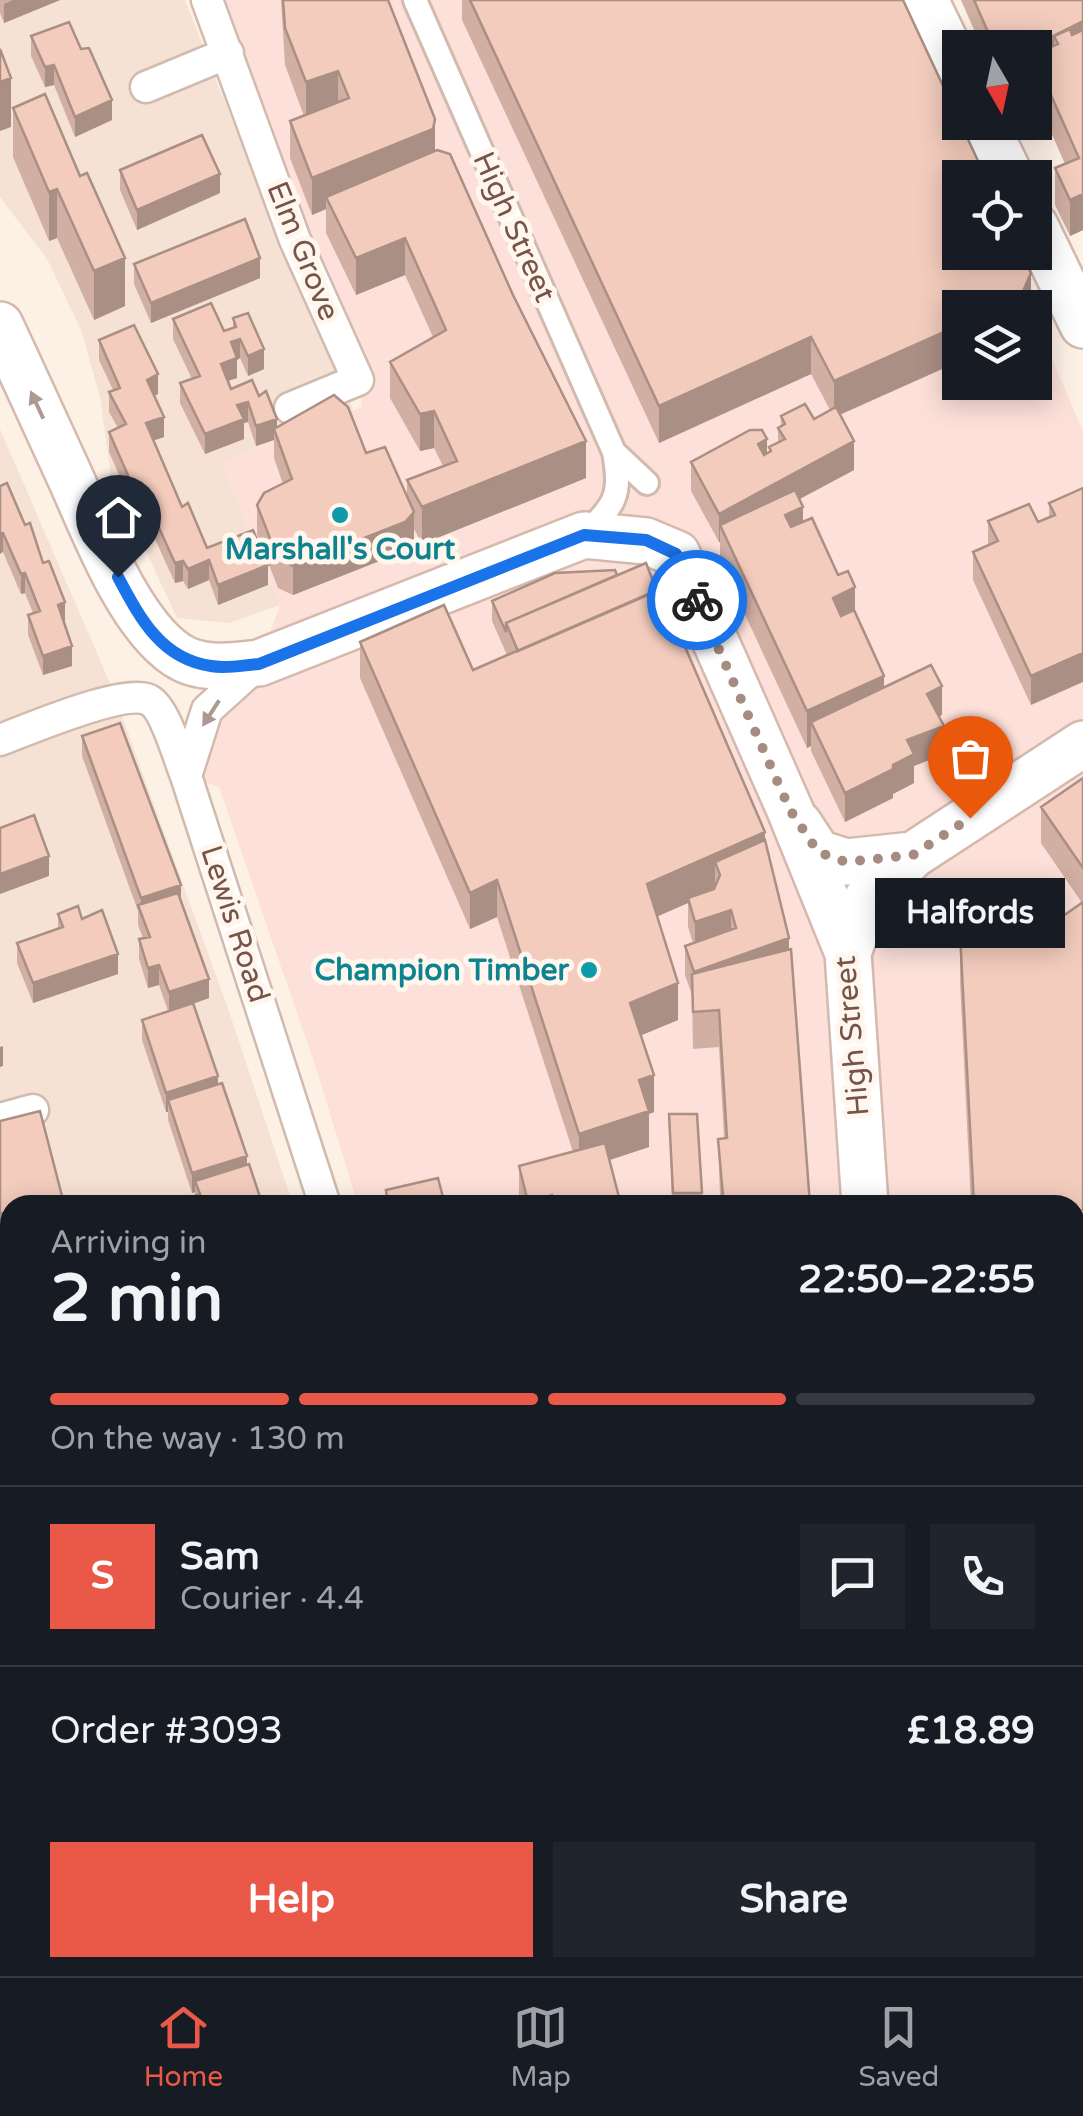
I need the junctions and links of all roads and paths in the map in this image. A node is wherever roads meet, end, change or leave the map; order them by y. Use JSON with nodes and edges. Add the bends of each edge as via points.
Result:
{"nodes":[{"id":1,"x":207,"y":0,"type":"edge"},
{"id":2,"x":415,"y":0,"type":"edge"},
{"id":3,"x":925,"y":0,"type":"edge"},
{"id":4,"x":942,"y":35,"type":"edge"},
{"id":5,"x":228,"y":53,"type":"junction"},
{"id":6,"x":146,"y":87,"type":"dead end"},
{"id":7,"x":1052,"y":261,"type":"edge"},
{"id":8,"x":1083,"y":324,"type":"edge"},
{"id":9,"x":0,"y":325,"type":"edge"},
{"id":10,"x":290,"y":408,"type":"dead end"},
{"id":11,"x":614,"y":452,"type":"junction"},
{"id":12,"x":646,"y":483,"type":"dead end"},
{"id":13,"x":584,"y":535,"type":"junction"},
{"id":14,"x":259,"y":664,"type":"junction"},
{"id":15,"x":0,"y":740,"type":"edge"},
{"id":16,"x":1083,"y":744,"type":"edge"},
{"id":17,"x":186,"y":776,"type":"junction"},
{"id":18,"x":790,"y":810,"type":"junction"},
{"id":19,"x":913,"y":855,"type":"junction"},
{"id":20,"x":848,"y":953,"type":"junction"},
{"id":21,"x":33,"y":1110,"type":"edge"},
{"id":22,"x":0,"y":1119,"type":"edge"},
{"id":23,"x":322,"y":1195,"type":"edge"},
{"id":24,"x":864,"y":1195,"type":"edge"}],
"edges":[{"from":1,"to":5,"type":"street","name":"Elm Grove"},
{"from":2,"to":11,"type":"street","name":"High Street"},
{"from":3,"to":4,"type":"main road"},
{"from":5,"to":6,"type":"street"},
{"from":5,"to":10,"type":"street","name":"Elm Grove","via":[[296,240],[358,380]]},
{"from":7,"to":8,"type":"main road"},
{"from":14,"to":9,"type":"main road","one_way":true,"via":[[213,667],[180,657],[154,636],[101,544]]},
{"from":11,"to":12,"type":"street","name":"High Street"},
{"from":11,"to":13,"type":"street","name":"High Street","via":[[619,482],[613,506]]},
{"from":13,"to":14,"type":"main road"},
{"from":13,"to":18,"type":"main road","name":"High Street","via":[[646,540],[676,554]]},
{"from":14,"to":17,"type":"street","one_way":true,"via":[[207,710]]},
{"from":15,"to":17,"type":"street","name":"Lewis Road","via":[[83,709],[150,700]]},
{"from":16,"to":19,"type":"main road"},
{"from":17,"to":23,"type":"street","name":"Lewis Road"},
{"from":18,"to":19,"type":"main road","via":[[818,852],[846,862]]},
{"from":18,"to":20,"type":"main road","name":"High Street"},
{"from":19,"to":20,"type":"main road","via":[[868,899]]},
{"from":20,"to":24,"type":"main road","name":"High Street"},
{"from":21,"to":22,"type":"street"}]}
